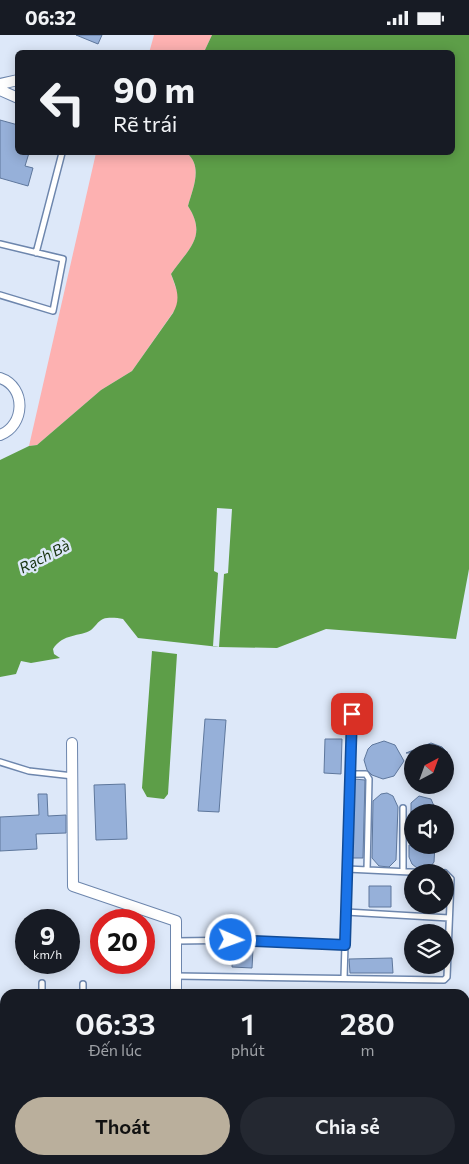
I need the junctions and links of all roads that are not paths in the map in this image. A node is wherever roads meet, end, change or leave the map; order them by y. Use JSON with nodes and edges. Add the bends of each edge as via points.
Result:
{"nodes":[{"id":1,"x":15,"y":82,"type":"edge"},
{"id":2,"x":0,"y":84,"type":"edge"},
{"id":3,"x":0,"y":89,"type":"edge"},
{"id":4,"x":15,"y":96,"type":"edge"},
{"id":5,"x":61,"y":155,"type":"edge"},
{"id":6,"x":0,"y":245,"type":"edge"},
{"id":7,"x":36,"y":253,"type":"junction"},
{"id":8,"x":0,"y":295,"type":"edge"},
{"id":9,"x":0,"y":378,"type":"edge"},
{"id":10,"x":0,"y":435,"type":"edge"},
{"id":11,"x":352,"y":714,"type":"dead end"},
{"id":12,"x":72,"y":743,"type":"dead end"},
{"id":13,"x":0,"y":762,"type":"edge"},
{"id":14,"x":350,"y":774,"type":"junction"},
{"id":15,"x":73,"y":776,"type":"junction"},
{"id":16,"x":403,"y":808,"type":"dead end"},
{"id":17,"x":347,"y":869,"type":"junction"},
{"id":18,"x":367,"y":870,"type":"junction"},
{"id":19,"x":403,"y":871,"type":"joint"},
{"id":20,"x":346,"y":912,"type":"junction"},
{"id":21,"x":449,"y":914,"type":"edge"},
{"id":22,"x":449,"y":917,"type":"junction"},
{"id":23,"x":176,"y":941,"type":"junction"},
{"id":24,"x":345,"y":945,"type":"junction"},
{"id":25,"x":176,"y":976,"type":"junction"},
{"id":26,"x":344,"y":978,"type":"junction"},
{"id":27,"x":42,"y":983,"type":"dead end"},
{"id":28,"x":83,"y":984,"type":"dead end"},
{"id":29,"x":42,"y":989,"type":"edge"},
{"id":30,"x":83,"y":989,"type":"edge"},
{"id":31,"x":176,"y":989,"type":"edge"}],
"edges":[{"from":1,"to":2,"type":"street"},
{"from":3,"to":4,"type":"street"},
{"from":5,"to":7,"type":"lane"},
{"from":6,"to":7,"type":"lane"},
{"from":7,"to":8,"type":"lane","via":[[63,259],[53,311]]},
{"from":9,"to":10,"type":"street","via":[[14,387],[20,399],[16,424]]},
{"from":11,"to":14,"type":"lane"},
{"from":12,"to":15,"type":"street"},
{"from":13,"to":15,"type":"lane","via":[[29,771]]},
{"from":14,"to":17,"type":"lane"},
{"from":14,"to":18,"type":"lane","via":[[366,774],[369,779]]},
{"from":15,"to":23,"type":"street","via":[[73,887],[176,921]]},
{"from":16,"to":19,"type":"lane"},
{"from":17,"to":18,"type":"lane"},
{"from":17,"to":20,"type":"lane"},
{"from":18,"to":19,"type":"lane"},
{"from":20,"to":22,"type":"lane"},
{"from":20,"to":24,"type":"lane"},
{"from":21,"to":22,"type":"lane"},
{"from":22,"to":26,"type":"lane","via":[[447,977],[444,980]]},
{"from":23,"to":24,"type":"lane","via":[[251,940]]},
{"from":23,"to":25,"type":"street"},
{"from":24,"to":26,"type":"lane"},
{"from":25,"to":26,"type":"lane"},
{"from":25,"to":31,"type":"street"},
{"from":27,"to":29,"type":"lane"},
{"from":28,"to":30,"type":"lane"}]}
